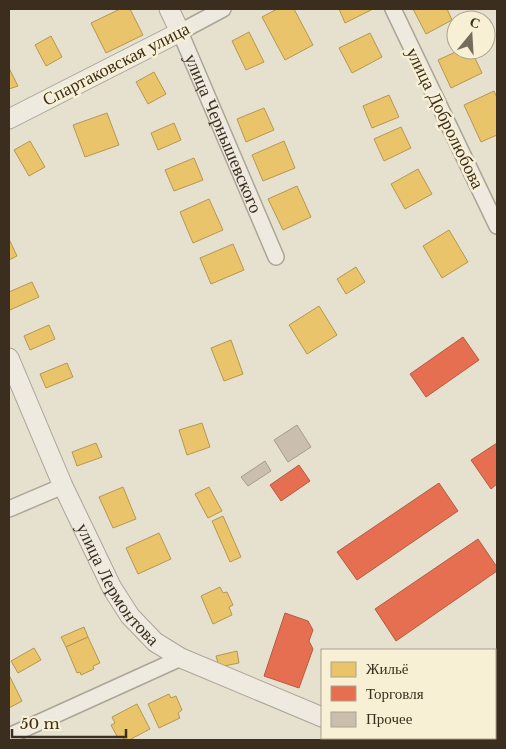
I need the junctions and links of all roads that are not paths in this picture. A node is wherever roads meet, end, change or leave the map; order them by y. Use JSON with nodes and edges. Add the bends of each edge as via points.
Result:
{"nodes":[{"id":1,"x":169,"y":9,"type":"edge"},
{"id":2,"x":222,"y":9,"type":"edge"},
{"id":3,"x":393,"y":9,"type":"edge"},
{"id":4,"x":180,"y":32,"type":"junction"},
{"id":5,"x":9,"y":119,"type":"edge"},
{"id":6,"x":497,"y":226,"type":"edge"},
{"id":7,"x":276,"y":257,"type":"dead end"},
{"id":8,"x":9,"y":358,"type":"edge"},
{"id":9,"x":62,"y":486,"type":"junction"},
{"id":10,"x":9,"y":509,"type":"edge"},
{"id":11,"x":181,"y":658,"type":"junction"},
{"id":12,"x":321,"y":717,"type":"edge"},
{"id":13,"x":9,"y":736,"type":"edge"}],
"edges":[{"from":1,"to":4,"type":"street","name":"улица Чернышевского"},
{"from":2,"to":4,"type":"street","name":"Спартаковская улица"},
{"from":3,"to":6,"type":"street","name":"улица Добролюбова"},
{"from":4,"to":5,"type":"street","name":"Спартаковская улица"},
{"from":4,"to":7,"type":"street","name":"улица Чернышевского"},
{"from":8,"to":9,"type":"street","name":"улица Лермонтова"},
{"from":9,"to":10,"type":"street"},
{"from":9,"to":11,"type":"street","name":"улица Лермонтова","via":[[112,588],[130,616],[155,642]]},
{"from":11,"to":12,"type":"street","name":"улица Лермонтова"},
{"from":11,"to":13,"type":"street"}]}
